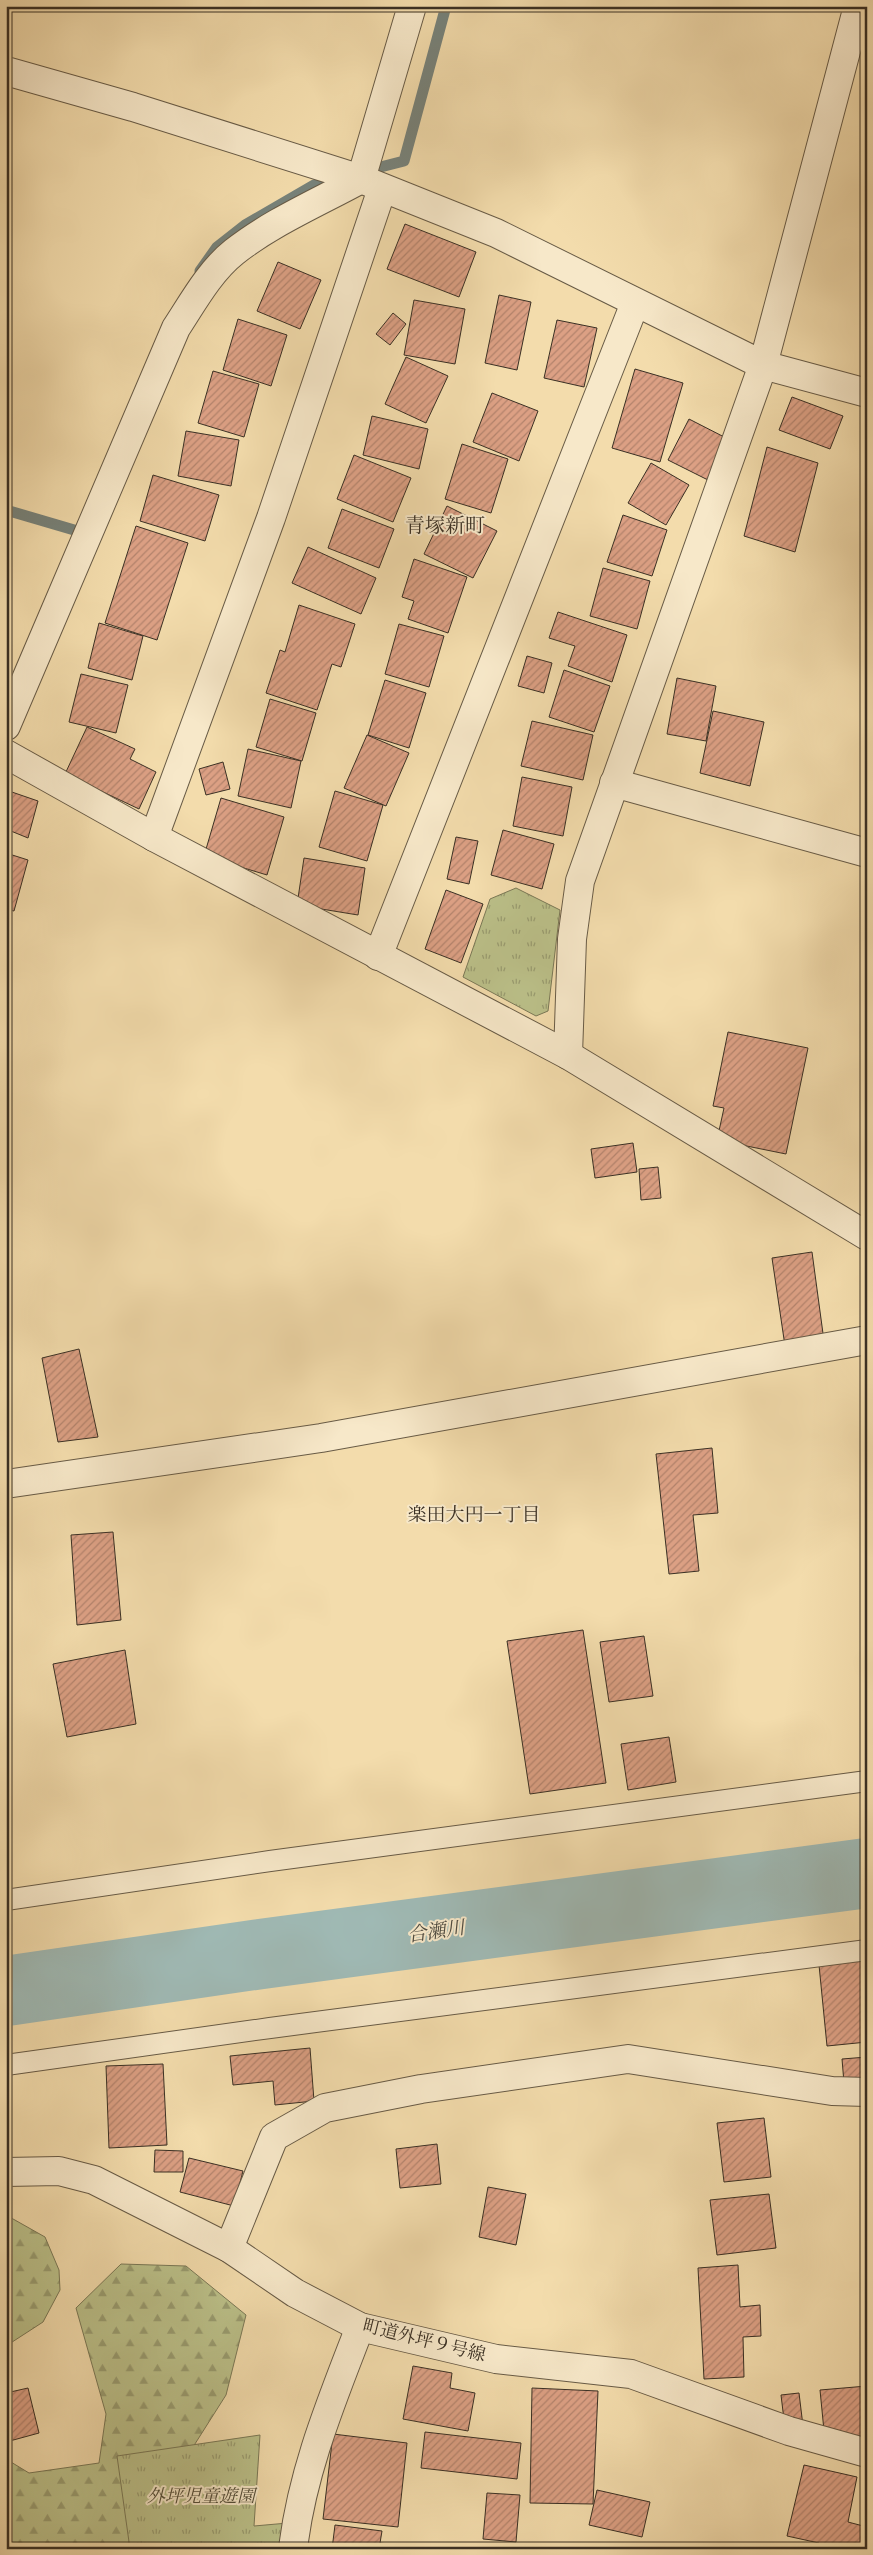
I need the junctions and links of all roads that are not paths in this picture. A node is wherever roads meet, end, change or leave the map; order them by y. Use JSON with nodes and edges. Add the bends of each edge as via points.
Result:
{"nodes":[{"id":1,"x":412,"y":6,"type":"edge"},
{"id":2,"x":858,"y":6,"type":"edge"},
{"id":3,"x":6,"y":71,"type":"edge"},
{"id":4,"x":372,"y":184,"type":"junction"},
{"id":5,"x":635,"y":303,"type":"junction"},
{"id":6,"x":763,"y":365,"type":"junction"},
{"id":7,"x":867,"y":393,"type":"edge"},
{"id":8,"x":6,"y":726,"type":"edge"},
{"id":9,"x":6,"y":754,"type":"edge"},
{"id":10,"x":614,"y":783,"type":"junction"},
{"id":11,"x":154,"y":837,"type":"junction"},
{"id":12,"x":867,"y":853,"type":"edge"},
{"id":13,"x":378,"y":956,"type":"junction"},
{"id":14,"x":568,"y":1055,"type":"junction"},
{"id":15,"x":867,"y":1236,"type":"edge"},
{"id":16,"x":867,"y":1340,"type":"edge"},
{"id":17,"x":6,"y":1484,"type":"edge"},
{"id":18,"x":867,"y":1781,"type":"edge"},
{"id":19,"x":6,"y":1900,"type":"edge"},
{"id":20,"x":867,"y":1950,"type":"edge"},
{"id":21,"x":6,"y":2065,"type":"edge"},
{"id":22,"x":867,"y":2092,"type":"edge"},
{"id":23,"x":6,"y":2172,"type":"edge"},
{"id":24,"x":229,"y":2248,"type":"junction"},
{"id":25,"x":360,"y":2327,"type":"junction"},
{"id":26,"x":867,"y":2453,"type":"edge"},
{"id":27,"x":294,"y":2549,"type":"edge"}],
"edges":[{"from":1,"to":4,"type":"street"},
{"from":2,"to":6,"type":"street"},
{"from":3,"to":4,"type":"street"},
{"from":4,"to":5,"type":"street","via":[[496,233]]},
{"from":4,"to":8,"type":"street","via":[[277,225],[234,252],[200,290],[176,328]]},
{"from":4,"to":11,"type":"street","via":[[271,518]]},
{"from":5,"to":6,"type":"street"},
{"from":5,"to":13,"type":"street"},
{"from":6,"to":7,"type":"street"},
{"from":6,"to":10,"type":"street"},
{"from":9,"to":11,"type":"street"},
{"from":10,"to":12,"type":"street"},
{"from":10,"to":14,"type":"street","via":[[580,881],[572,939]]},
{"from":11,"to":13,"type":"street"},
{"from":13,"to":14,"type":"street"},
{"from":14,"to":15,"type":"street"},
{"from":16,"to":17,"type":"street","via":[[321,1438]]},
{"from":18,"to":19,"type":"lane"},
{"from":20,"to":21,"type":"lane"},
{"from":22,"to":24,"type":"street","via":[[832,2091],[628,2059],[421,2089],[325,2108],[274,2137]]},
{"from":23,"to":24,"type":"street","name":"町道外坪９号線","via":[[59,2171],[94,2180]]},
{"from":24,"to":25,"type":"street","name":"町道外坪９号線","via":[[295,2293]]},
{"from":25,"to":26,"type":"street","name":"町道外坪９号線","via":[[496,2359],[631,2374],[789,2431]]},
{"from":25,"to":27,"type":"street","via":[[315,2447],[297,2521]]}]}
